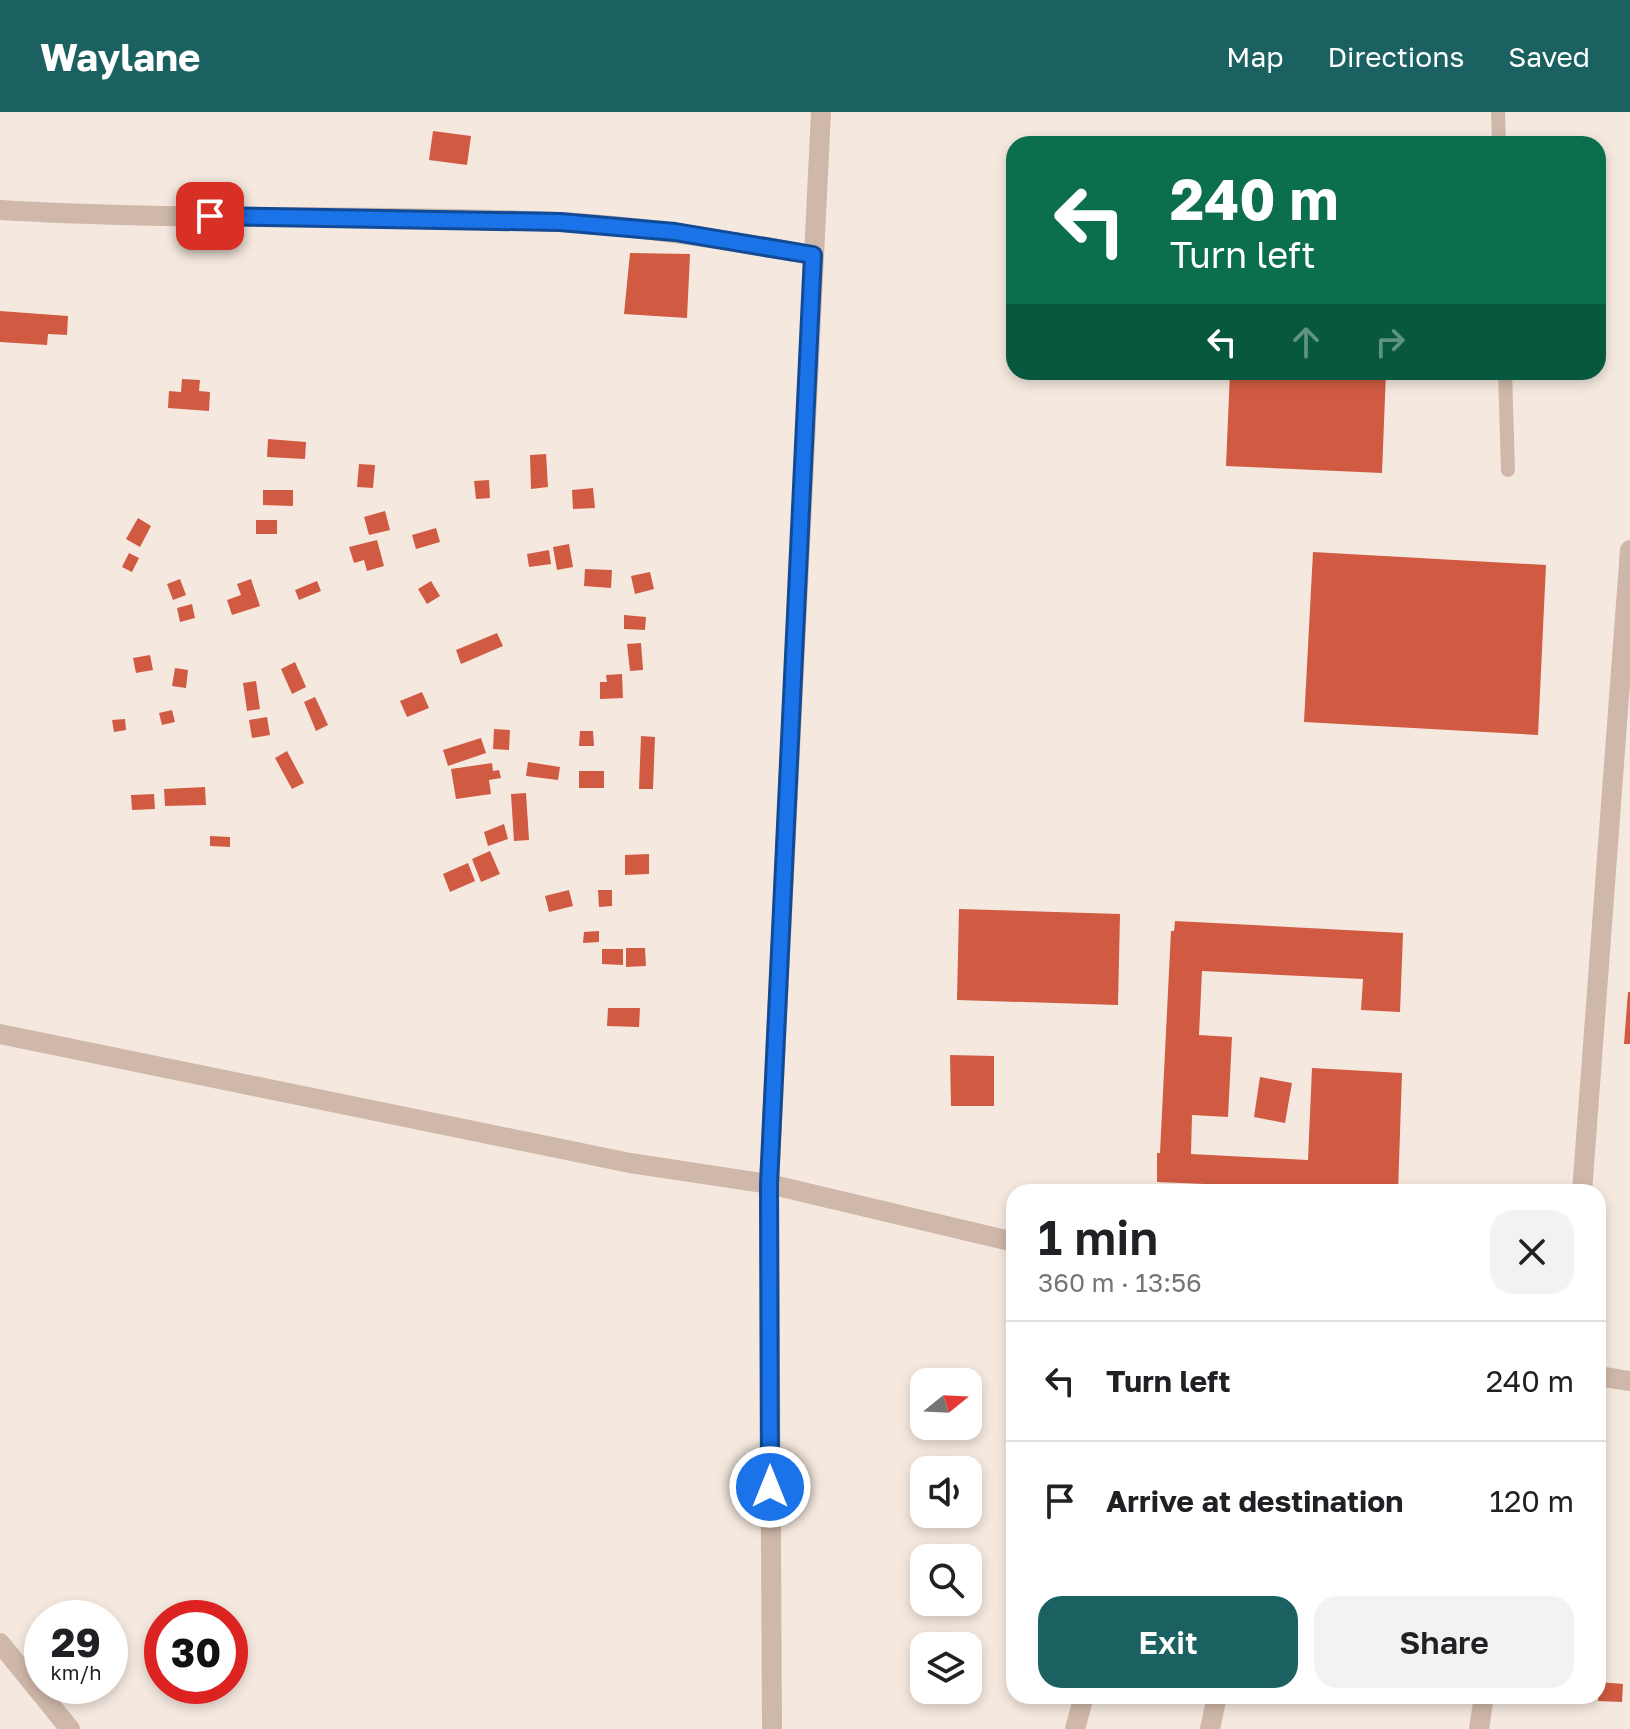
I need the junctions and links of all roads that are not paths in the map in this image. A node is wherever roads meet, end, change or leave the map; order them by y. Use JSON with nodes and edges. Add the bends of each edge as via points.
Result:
{"nodes":[{"id":1,"x":821,"y":112,"type":"edge"},
{"id":2,"x":1498,"y":112,"type":"edge"},
{"id":3,"x":1499,"y":136,"type":"edge"},
{"id":4,"x":0,"y":210,"type":"edge"},
{"id":5,"x":813,"y":255,"type":"junction"},
{"id":6,"x":1505,"y":380,"type":"edge"},
{"id":7,"x":1508,"y":470,"type":"dead end"},
{"id":8,"x":1630,"y":550,"type":"edge"},
{"id":9,"x":0,"y":1034,"type":"edge"},
{"id":10,"x":769,"y":1184,"type":"junction"},
{"id":11,"x":1583,"y":1184,"type":"edge"},
{"id":12,"x":1006,"y":1240,"type":"edge"},
{"id":13,"x":1606,"y":1377,"type":"edge"},
{"id":14,"x":1630,"y":1381,"type":"edge"},
{"id":15,"x":0,"y":1643,"type":"edge"},
{"id":16,"x":1082,"y":1704,"type":"edge"},
{"id":17,"x":1215,"y":1704,"type":"edge"},
{"id":18,"x":1483,"y":1704,"type":"edge"},
{"id":19,"x":70,"y":1729,"type":"edge"},
{"id":20,"x":772,"y":1729,"type":"edge"},
{"id":21,"x":1075,"y":1729,"type":"edge"},
{"id":22,"x":1210,"y":1729,"type":"edge"},
{"id":23,"x":1479,"y":1729,"type":"edge"}],
"edges":[{"from":1,"to":5,"type":"street"},
{"from":2,"to":3,"type":"lane"},
{"from":4,"to":5,"type":"street","via":[[560,222],[675,232]]},
{"from":5,"to":10,"type":"street"},
{"from":6,"to":7,"type":"lane"},
{"from":8,"to":11,"type":"street"},
{"from":9,"to":10,"type":"street","via":[[630,1163]]},
{"from":10,"to":12,"type":"street"},
{"from":10,"to":20,"type":"street"},
{"from":13,"to":14,"type":"street"},
{"from":15,"to":19,"type":"street"},
{"from":16,"to":21,"type":"street"},
{"from":17,"to":22,"type":"street"},
{"from":18,"to":23,"type":"street"}]}
